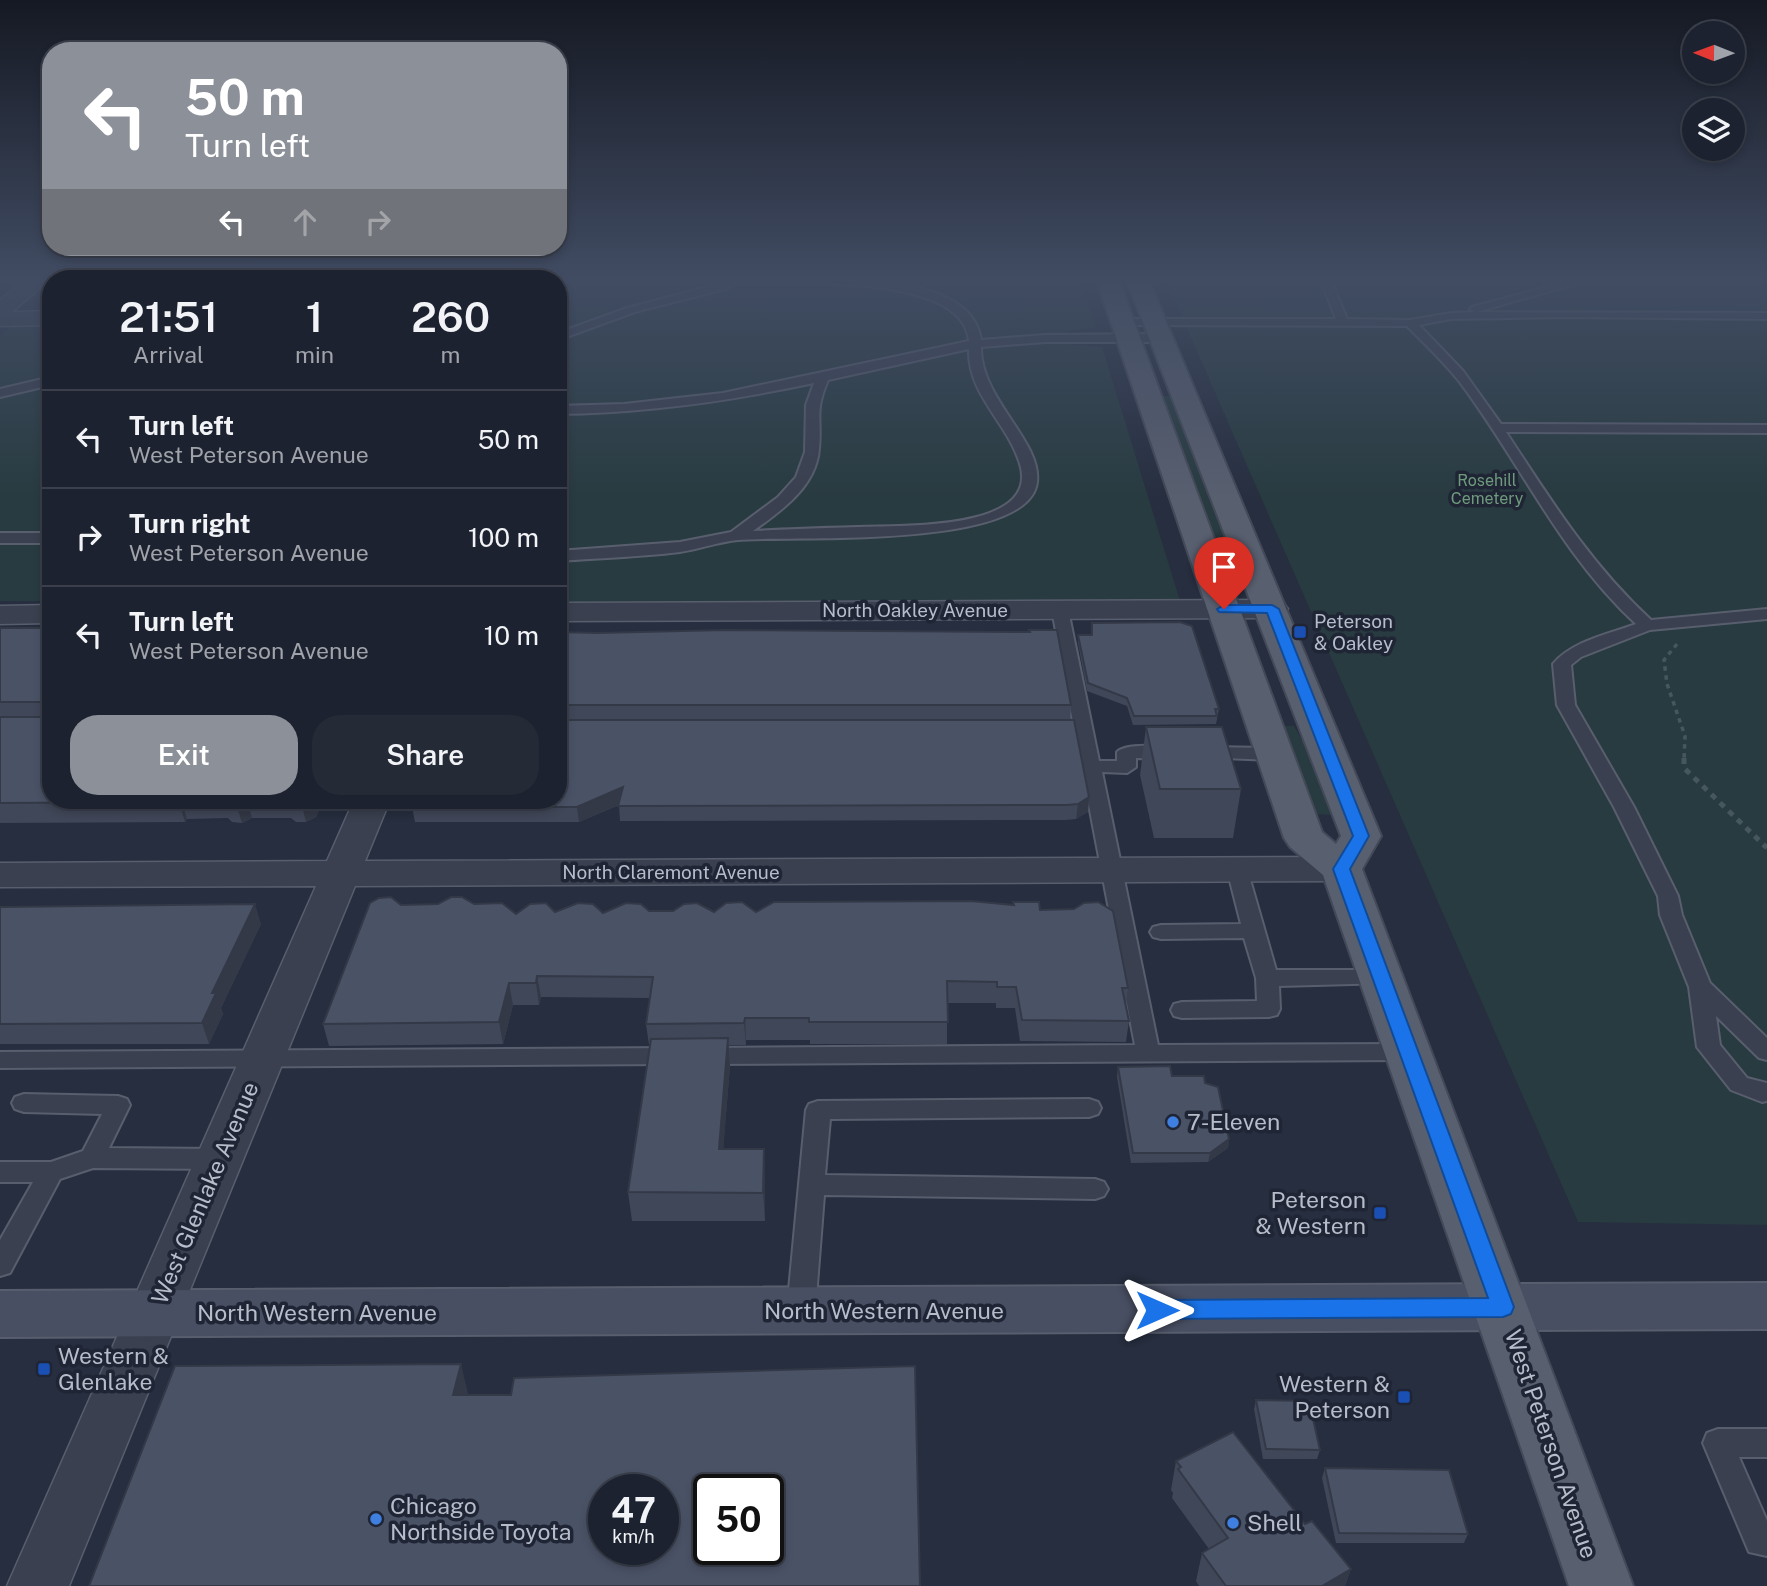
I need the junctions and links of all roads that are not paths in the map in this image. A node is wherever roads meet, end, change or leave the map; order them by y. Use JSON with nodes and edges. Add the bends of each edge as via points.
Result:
{"nodes":[{"id":1,"x":932,"y":352,"type":"edge"},
{"id":2,"x":975,"y":352,"type":"edge"},
{"id":3,"x":1133,"y":352,"type":"edge"},
{"id":4,"x":1167,"y":352,"type":"edge"},
{"id":5,"x":1440,"y":352,"type":"edge"},
{"id":6,"x":823,"y":378,"type":"junction"},
{"id":7,"x":42,"y":384,"type":"edge"},
{"id":8,"x":0,"y":393,"type":"edge"},
{"id":9,"x":567,"y":410,"type":"edge"},
{"id":10,"x":1497,"y":428,"type":"junction"},
{"id":11,"x":1767,"y":429,"type":"edge"},
{"id":12,"x":736,"y":536,"type":"junction"},
{"id":13,"x":0,"y":538,"type":"edge"},
{"id":14,"x":42,"y":538,"type":"edge"},
{"id":15,"x":567,"y":555,"type":"edge"},
{"id":16,"x":1224,"y":609,"type":"junction"},
{"id":17,"x":1272,"y":609,"type":"junction"},
{"id":18,"x":1060,"y":610,"type":"junction"},
{"id":19,"x":567,"y":612,"type":"edge"},
{"id":20,"x":42,"y":614,"type":"edge"},
{"id":21,"x":1767,"y":614,"type":"edge"},
{"id":22,"x":0,"y":615,"type":"edge"},
{"id":23,"x":1647,"y":625,"type":"junction"},
{"id":24,"x":1029,"y":727,"type":"edge"},
{"id":25,"x":1084,"y":727,"type":"junction"},
{"id":26,"x":1275,"y":754,"type":"junction"},
{"id":27,"x":1092,"y":766,"type":"junction"},
{"id":28,"x":368,"y":809,"type":"edge"},
{"id":29,"x":1237,"y":869,"type":"junction"},
{"id":30,"x":1342,"y":869,"type":"junction"},
{"id":31,"x":1112,"y":870,"type":"junction"},
{"id":32,"x":341,"y":873,"type":"junction"},
{"id":33,"x":0,"y":875,"type":"edge"},
{"id":34,"x":1253,"y":931,"type":"junction"},
{"id":35,"x":1161,"y":932,"type":"dead end"},
{"id":36,"x":1267,"y":978,"type":"junction"},
{"id":37,"x":1381,"y":978,"type":"junction"},
{"id":38,"x":1700,"y":987,"type":"junction"},
{"id":39,"x":1182,"y":1010,"type":"dead end"},
{"id":40,"x":1409,"y":1052,"type":"junction"},
{"id":41,"x":1767,"y":1052,"type":"edge"},
{"id":42,"x":1148,"y":1054,"type":"junction"},
{"id":43,"x":262,"y":1059,"type":"junction"},
{"id":44,"x":0,"y":1060,"type":"edge"},
{"id":45,"x":1767,"y":1092,"type":"edge"},
{"id":46,"x":24,"y":1103,"type":"dead end"},
{"id":47,"x":1089,"y":1108,"type":"dead end"},
{"id":48,"x":92,"y":1158,"type":"junction"},
{"id":49,"x":219,"y":1159,"type":"junction"},
{"id":50,"x":0,"y":1172,"type":"edge"},
{"id":51,"x":51,"y":1172,"type":"junction"},
{"id":52,"x":811,"y":1185,"type":"junction"},
{"id":53,"x":1096,"y":1189,"type":"dead end"},
{"id":54,"x":0,"y":1265,"type":"edge"},
{"id":55,"x":1767,"y":1306,"type":"edge"},
{"id":56,"x":1503,"y":1307,"type":"junction"},
{"id":57,"x":800,"y":1311,"type":"junction"},
{"id":58,"x":0,"y":1314,"type":"edge"},
{"id":59,"x":153,"y":1314,"type":"junction"},
{"id":60,"x":1767,"y":1443,"type":"edge"},
{"id":61,"x":1767,"y":1541,"type":"edge"},
{"id":62,"x":38,"y":1586,"type":"edge"},
{"id":63,"x":1601,"y":1586,"type":"edge"}],
"edges":[{"from":1,"to":6,"type":"lane"},
{"from":2,"to":12,"type":"lane","via":[[980,378],[1030,468],[1027,492],[1015,504],[974,523],[945,528]]},
{"from":3,"to":16,"type":"main road"},
{"from":4,"to":17,"type":"main road"},
{"from":5,"to":10,"type":"lane"},
{"from":6,"to":9,"type":"lane","via":[[699,401]]},
{"from":6,"to":12,"type":"lane","via":[[811,412],[808,467],[777,505]]},
{"from":7,"to":8,"type":"lane"},
{"from":10,"to":11,"type":"lane"},
{"from":10,"to":23,"type":"lane","via":[[1546,507],[1600,578]]},
{"from":12,"to":15,"type":"lane","via":[[680,547]]},
{"from":13,"to":14,"type":"lane"},
{"from":16,"to":17,"type":"street","name":"North Oakley Avenue"},
{"from":16,"to":18,"type":"street","name":"North Oakley Avenue"},
{"from":16,"to":26,"type":"main road"},
{"from":17,"to":30,"type":"main road","via":[[1361,836]]},
{"from":18,"to":19,"type":"street","name":"North Oakley Avenue"},
{"from":18,"to":25,"type":"lane"},
{"from":20,"to":22,"type":"street"},
{"from":21,"to":23,"type":"lane"},
{"from":23,"to":38,"type":"lane","via":[[1565,660],[1566,705],[1652,861]]},
{"from":24,"to":25,"type":"lane"},
{"from":25,"to":27,"type":"lane"},
{"from":26,"to":27,"type":"lane","via":[[1126,752],[1127,767]]},
{"from":26,"to":30,"type":"main road","via":[[1304,838]]},
{"from":27,"to":31,"type":"lane"},
{"from":28,"to":32,"type":"street","name":"West Glenlake Avenue"},
{"from":29,"to":30,"type":"street","name":"North Claremont Avenue"},
{"from":29,"to":31,"type":"street","name":"North Claremont Avenue"},
{"from":29,"to":34,"type":"lane"},
{"from":30,"to":37,"type":"main road","name":"West Peterson Avenue"},
{"from":31,"to":32,"type":"street","name":"North Claremont Avenue"},
{"from":31,"to":42,"type":"lane"},
{"from":32,"to":33,"type":"street","name":"North Claremont Avenue"},
{"from":32,"to":43,"type":"street","name":"West Glenlake Avenue"},
{"from":34,"to":35,"type":"lane"},
{"from":34,"to":36,"type":"lane"},
{"from":36,"to":37,"type":"lane"},
{"from":36,"to":39,"type":"lane","via":[[1269,1009]]},
{"from":37,"to":40,"type":"main road","name":"West Peterson Avenue"},
{"from":38,"to":41,"type":"lane"},
{"from":38,"to":45,"type":"lane","via":[[1709,1047],[1739,1084]]},
{"from":40,"to":42,"type":"lane"},
{"from":40,"to":56,"type":"main road","name":"West Peterson Avenue"},
{"from":42,"to":43,"type":"lane"},
{"from":43,"to":44,"type":"lane"},
{"from":43,"to":49,"type":"street","name":"West Glenlake Avenue"},
{"from":46,"to":48,"type":"lane","via":[[118,1105]]},
{"from":47,"to":52,"type":"lane","via":[[818,1110]]},
{"from":48,"to":49,"type":"lane"},
{"from":48,"to":51,"type":"lane"},
{"from":49,"to":59,"type":"street","name":"West Glenlake Avenue"},
{"from":50,"to":51,"type":"lane"},
{"from":51,"to":54,"type":"lane"},
{"from":52,"to":53,"type":"lane"},
{"from":52,"to":57,"type":"lane"},
{"from":55,"to":56,"type":"main road","name":"North Western Avenue"},
{"from":56,"to":57,"type":"main road","name":"North Western Avenue"},
{"from":56,"to":63,"type":"main road","name":"West Peterson Avenue"},
{"from":57,"to":59,"type":"main road","name":"North Western Avenue"},
{"from":58,"to":59,"type":"main road","name":"North Western Avenue"},
{"from":59,"to":62,"type":"street","name":"West Glenlake Avenue"},
{"from":60,"to":61,"type":"lane","via":[[1718,1443],[1760,1541]]}]}
